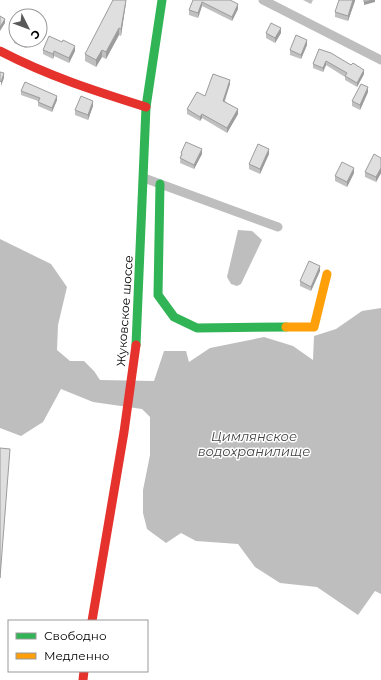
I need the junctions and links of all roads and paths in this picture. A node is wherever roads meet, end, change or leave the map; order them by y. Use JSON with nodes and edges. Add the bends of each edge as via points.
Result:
{"nodes":[{"id":1,"x":162,"y":0,"type":"edge"},
{"id":2,"x":263,"y":0,"type":"edge"},
{"id":3,"x":0,"y":51,"type":"edge"},
{"id":4,"x":381,"y":60,"type":"edge"},
{"id":5,"x":146,"y":107,"type":"junction"},
{"id":6,"x":144,"y":178,"type":"junction"},
{"id":7,"x":160,"y":184,"type":"junction"},
{"id":8,"x":278,"y":227,"type":"dead end"},
{"id":9,"x":327,"y":274,"type":"dead end"},
{"id":10,"x":92,"y":620,"type":"edge"}],
"edges":[{"from":1,"to":5,"type":"main road","name":"Жуковское шоссе"},
{"from":2,"to":4,"type":"street"},
{"from":3,"to":5,"type":"main road","via":[[72,83]]},
{"from":5,"to":6,"type":"main road","name":"Жуковское шоссе"},
{"from":6,"to":7,"type":"street"},
{"from":6,"to":10,"type":"main road","name":"Жуковское шоссе","via":[[136,352]]},
{"from":7,"to":8,"type":"street"},
{"from":7,"to":9,"type":"main road","via":[[158,295],[174,317],[197,328],[314,327]]}]}
